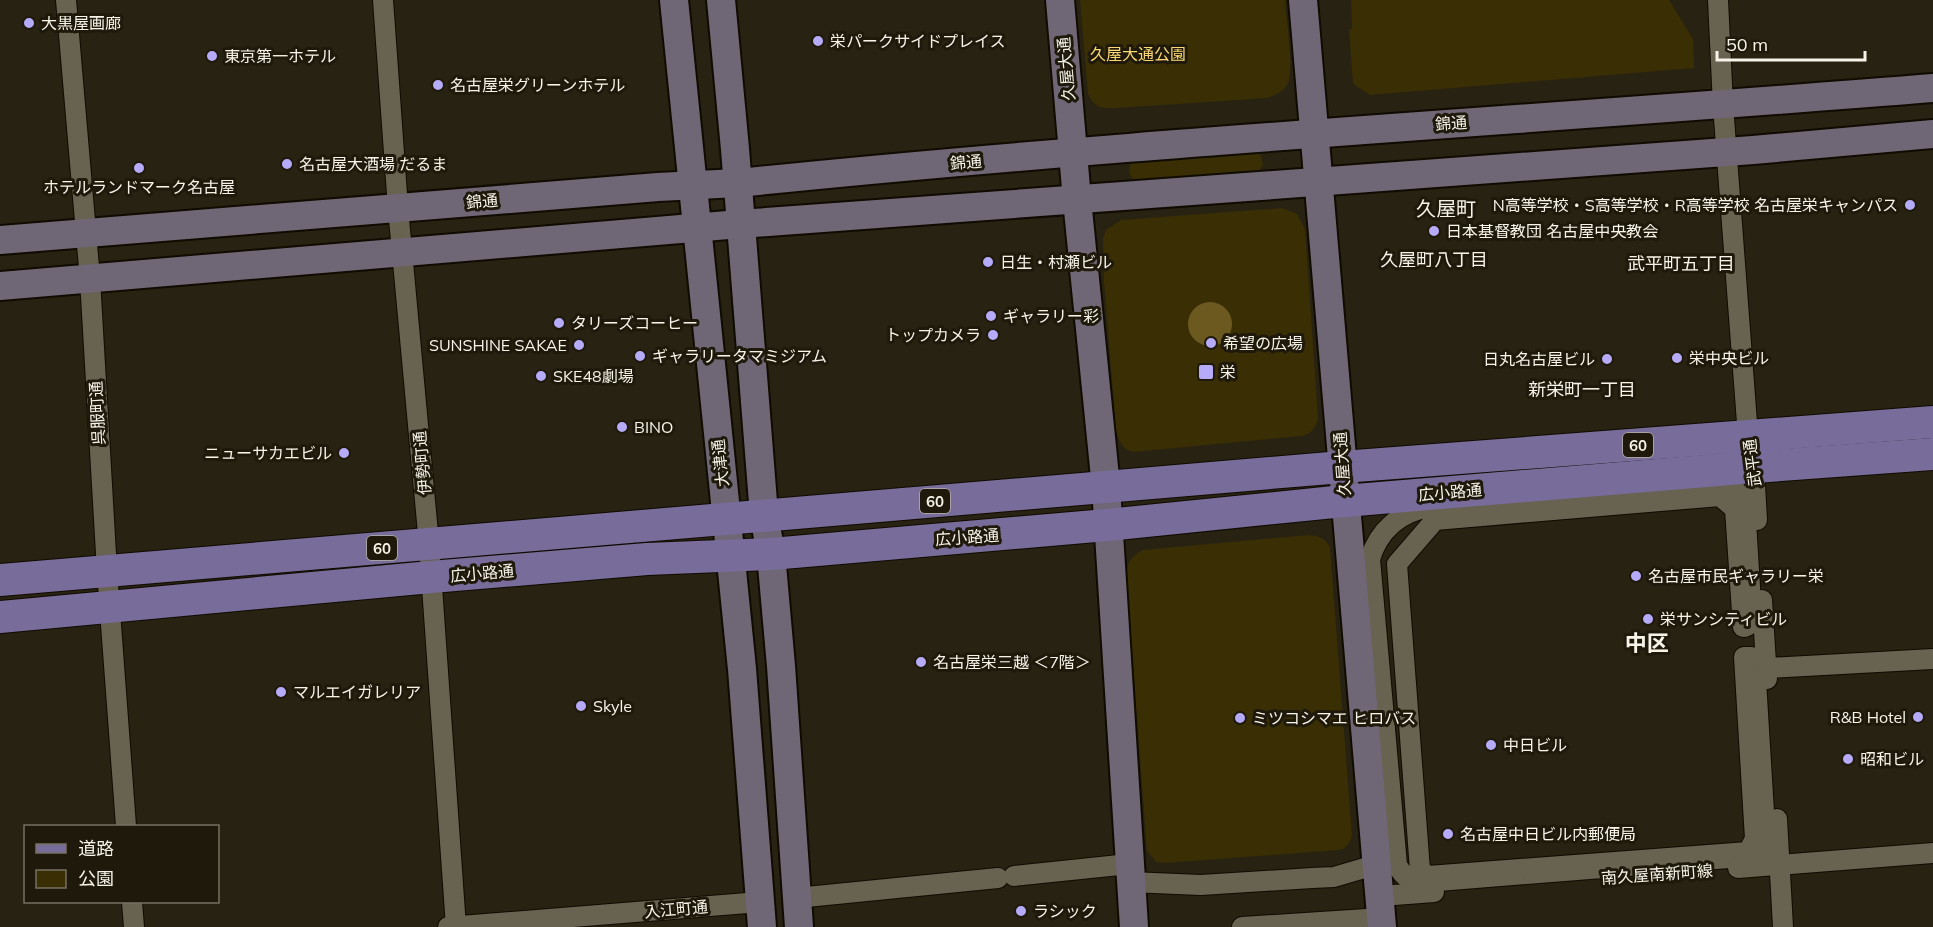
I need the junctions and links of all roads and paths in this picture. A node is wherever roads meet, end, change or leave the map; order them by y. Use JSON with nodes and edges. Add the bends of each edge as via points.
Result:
{"nodes":[{"id":1,"x":66,"y":0,"type":"edge"},
{"id":2,"x":383,"y":0,"type":"edge"},
{"id":3,"x":674,"y":0,"type":"edge"},
{"id":4,"x":721,"y":0,"type":"edge"},
{"id":5,"x":1060,"y":0,"type":"edge"},
{"id":6,"x":1303,"y":0,"type":"edge"},
{"id":7,"x":1718,"y":0,"type":"edge"},
{"id":8,"x":1933,"y":88,"type":"edge"},
{"id":9,"x":1723,"y":105,"type":"junction"},
{"id":10,"x":1315,"y":132,"type":"junction"},
{"id":11,"x":1933,"y":134,"type":"edge"},
{"id":12,"x":1727,"y":151,"type":"junction"},
{"id":13,"x":1074,"y":153,"type":"junction"},
{"id":14,"x":1319,"y":181,"type":"junction"},
{"id":15,"x":738,"y":183,"type":"junction"},
{"id":16,"x":691,"y":185,"type":"junction"},
{"id":17,"x":1077,"y":200,"type":"junction"},
{"id":18,"x":398,"y":208,"type":"junction"},
{"id":19,"x":740,"y":224,"type":"junction"},
{"id":20,"x":696,"y":228,"type":"junction"},
{"id":21,"x":86,"y":233,"type":"junction"},
{"id":22,"x":0,"y":240,"type":"edge"},
{"id":23,"x":403,"y":254,"type":"junction"},
{"id":24,"x":90,"y":279,"type":"junction"},
{"id":25,"x":0,"y":286,"type":"edge"},
{"id":26,"x":1933,"y":422,"type":"edge"},
{"id":27,"x":1748,"y":436,"type":"junction"},
{"id":28,"x":1933,"y":454,"type":"edge"},
{"id":29,"x":1342,"y":467,"type":"junction"},
{"id":30,"x":1754,"y":467,"type":"junction"},
{"id":31,"x":1106,"y":487,"type":"junction"},
{"id":32,"x":1344,"y":501,"type":"junction"},
{"id":33,"x":764,"y":515,"type":"junction"},
{"id":34,"x":726,"y":519,"type":"junction"},
{"id":35,"x":1107,"y":525,"type":"junction"},
{"id":36,"x":429,"y":544,"type":"junction"},
{"id":37,"x":771,"y":554,"type":"junction"},
{"id":38,"x":729,"y":555,"type":"junction"},
{"id":39,"x":106,"y":571,"type":"junction"},
{"id":40,"x":431,"y":577,"type":"junction"},
{"id":41,"x":0,"y":580,"type":"edge"},
{"id":42,"x":110,"y":609,"type":"junction"},
{"id":43,"x":0,"y":617,"type":"edge"},
{"id":44,"x":1743,"y":627,"type":"joint"},
{"id":45,"x":1933,"y":659,"type":"edge"},
{"id":46,"x":1767,"y":668,"type":"junction"},
{"id":47,"x":126,"y":825,"type":"edge"},
{"id":48,"x":1933,"y":853,"type":"edge"},
{"id":49,"x":1378,"y":864,"type":"junction"},
{"id":50,"x":1780,"y":865,"type":"junction"},
{"id":51,"x":1130,"y":873,"type":"junction"},
{"id":52,"x":796,"y":898,"type":"junction"},
{"id":53,"x":132,"y":903,"type":"edge"},
{"id":54,"x":761,"y":914,"type":"edge"},
{"id":55,"x":1381,"y":914,"type":"edge"},
{"id":56,"x":555,"y":923,"type":"edge"},
{"id":57,"x":134,"y":927,"type":"edge"},
{"id":58,"x":448,"y":927,"type":"edge"},
{"id":59,"x":456,"y":927,"type":"edge"},
{"id":60,"x":799,"y":927,"type":"edge"},
{"id":61,"x":1134,"y":927,"type":"edge"},
{"id":62,"x":1242,"y":927,"type":"edge"},
{"id":63,"x":1784,"y":927,"type":"edge"}],
"edges":[{"from":1,"to":21,"type":"street","name":"呉服町通"},
{"from":2,"to":18,"type":"street","name":"伊勢町通"},
{"from":3,"to":16,"type":"street","name":"大津通"},
{"from":4,"to":15,"type":"street"},
{"from":5,"to":13,"type":"street","name":"久屋大通"},
{"from":6,"to":10,"type":"street","name":"久屋大通"},
{"from":7,"to":9,"type":"street","name":"武平通"},
{"from":8,"to":9,"type":"street","name":"錦通"},
{"from":9,"to":10,"type":"street","name":"錦通"},
{"from":9,"to":12,"type":"street","name":"武平通"},
{"from":10,"to":13,"type":"street","name":"錦通"},
{"from":10,"to":14,"type":"street","name":"久屋大通"},
{"from":11,"to":12,"type":"street"},
{"from":12,"to":14,"type":"street"},
{"from":12,"to":27,"type":"street","name":"武平通"},
{"from":13,"to":15,"type":"street","name":"錦通"},
{"from":13,"to":17,"type":"street","name":"久屋大通"},
{"from":14,"to":17,"type":"street"},
{"from":14,"to":29,"type":"street","name":"久屋大通"},
{"from":15,"to":16,"type":"street","name":"錦通"},
{"from":15,"to":19,"type":"street"},
{"from":16,"to":18,"type":"street","name":"錦通"},
{"from":16,"to":20,"type":"street","name":"大津通"},
{"from":17,"to":19,"type":"street"},
{"from":17,"to":31,"type":"street","name":"久屋大通"},
{"from":18,"to":21,"type":"street","name":"錦通"},
{"from":18,"to":23,"type":"street","name":"伊勢町通"},
{"from":19,"to":20,"type":"street"},
{"from":19,"to":33,"type":"street"},
{"from":20,"to":23,"type":"street"},
{"from":20,"to":34,"type":"street","name":"大津通"},
{"from":21,"to":22,"type":"street","name":"錦通"},
{"from":21,"to":24,"type":"street","name":"呉服町通"},
{"from":23,"to":24,"type":"street"},
{"from":23,"to":36,"type":"street","name":"伊勢町通"},
{"from":24,"to":25,"type":"street"},
{"from":24,"to":39,"type":"street","name":"呉服町通"},
{"from":26,"to":27,"type":"main road","name":"広小路通","number":"60"},
{"from":27,"to":29,"type":"main road","name":"広小路通","number":"60"},
{"from":27,"to":30,"type":"street","name":"武平通"},
{"from":28,"to":30,"type":"main road","name":"広小路通","number":"60"},
{"from":29,"to":31,"type":"main road","name":"広小路通","number":"60"},
{"from":29,"to":32,"type":"street","name":"久屋大通"},
{"from":30,"to":32,"type":"main road","name":"広小路通","number":"60"},
{"from":30,"to":46,"type":"street","name":"武平通"},
{"from":31,"to":33,"type":"main road","name":"広小路通","number":"60"},
{"from":31,"to":35,"type":"street","name":"久屋大通"},
{"from":32,"to":35,"type":"main road","name":"広小路通","number":"60"},
{"from":32,"to":49,"type":"street","name":"久屋大通"},
{"from":33,"to":34,"type":"main road","name":"広小路通","number":"60"},
{"from":33,"to":37,"type":"street"},
{"from":34,"to":36,"type":"main road","name":"広小路通","number":"60"},
{"from":34,"to":38,"type":"street","name":"大津通"},
{"from":35,"to":37,"type":"main road","name":"広小路通","number":"60"},
{"from":35,"to":51,"type":"street","name":"久屋大通"},
{"from":36,"to":39,"type":"main road","name":"広小路通","number":"60"},
{"from":36,"to":40,"type":"street","name":"伊勢町通"},
{"from":37,"to":38,"type":"main road","name":"広小路通","number":"60"},
{"from":37,"to":52,"type":"street"},
{"from":38,"to":40,"type":"main road","name":"広小路通","number":"60"},
{"from":38,"to":54,"type":"street","name":"大津通"},
{"from":39,"to":41,"type":"main road","name":"広小路通","number":"60"},
{"from":39,"to":42,"type":"street","name":"呉服町通"},
{"from":40,"to":42,"type":"main road","name":"広小路通","number":"60"},
{"from":40,"to":59,"type":"street","name":"伊勢町通"},
{"from":42,"to":43,"type":"main road","name":"広小路通","number":"60"},
{"from":42,"to":47,"type":"street","name":"呉服町通"},
{"from":44,"to":44,"type":"street","via":[[1752,619],[1745,505],[1738,492],[1726,484],[1713,482],[1430,507],[1397,519],[1372,549],[1370,559],[1397,865],[1402,874],[1408,880],[1426,882],[1754,856],[1764,844],[1755,661],[1744,657],[1755,839],[1748,852],[1428,876],[1420,870],[1396,564],[1435,520],[1720,496],[1735,509]]},
{"from":45,"to":46,"type":"street"},
{"from":46,"to":50,"type":"street","name":"武平通"},
{"from":48,"to":50,"type":"street","name":"南久屋南新町線"},
{"from":49,"to":51,"type":"street","via":[[1334,877],[1201,885]]},
{"from":49,"to":55,"type":"street","name":"久屋大通"},
{"from":50,"to":55,"type":"street","name":"南久屋南新町線"},
{"from":50,"to":63,"type":"street","name":"武平通"},
{"from":51,"to":52,"type":"street","via":[[1006,877]]},
{"from":51,"to":61,"type":"street","name":"久屋大通"},
{"from":52,"to":60,"type":"street"},
{"from":53,"to":57,"type":"street"},
{"from":54,"to":56,"type":"street","name":"入江町通"},
{"from":55,"to":62,"type":"street","name":"南久屋南新町線"},
{"from":56,"to":59,"type":"street","name":"入江町通"},
{"from":58,"to":59,"type":"street","name":"入江町通"}]}
